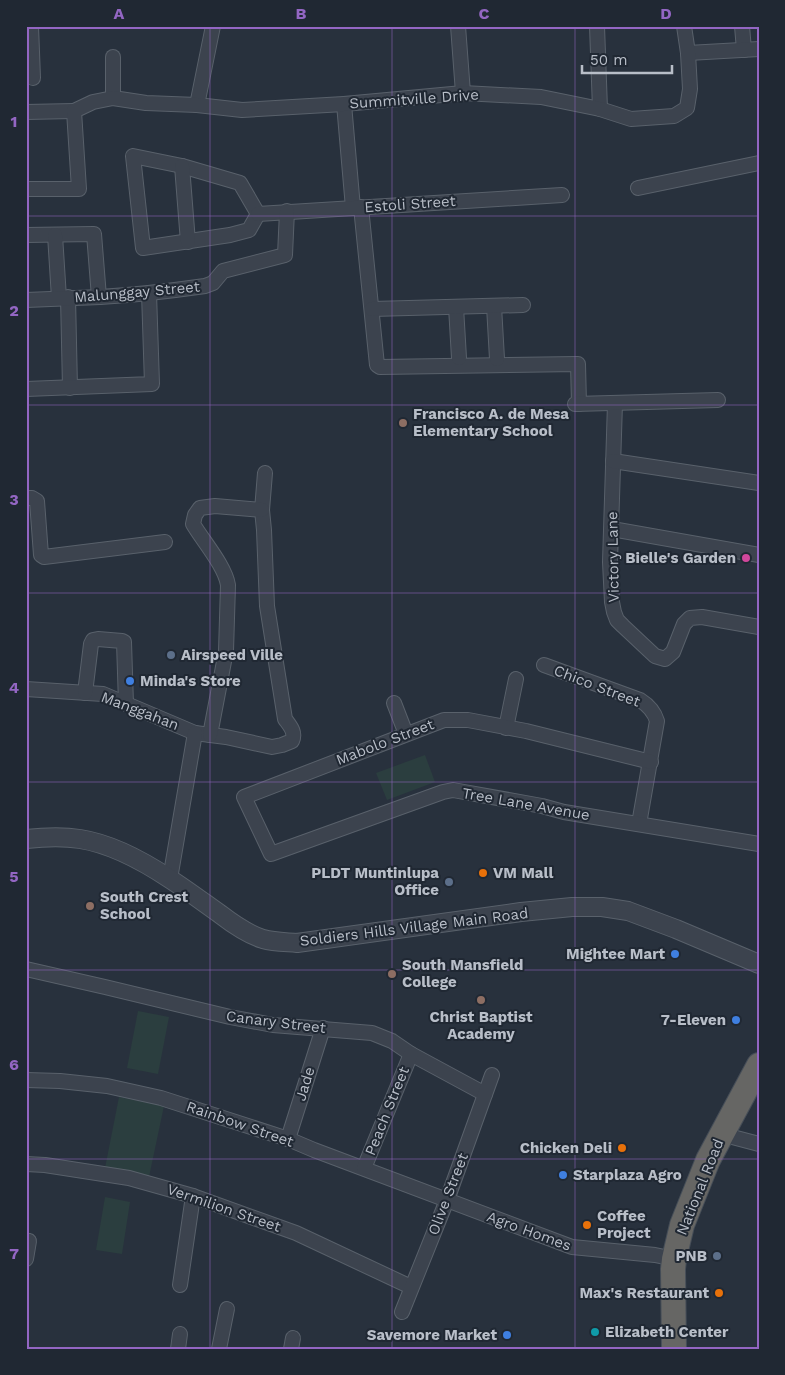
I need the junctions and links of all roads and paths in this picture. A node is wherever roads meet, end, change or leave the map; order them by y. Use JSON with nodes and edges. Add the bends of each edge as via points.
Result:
{"nodes":[{"id":1,"x":31,"y":26,"type":"edge"},
{"id":2,"x":214,"y":26,"type":"edge"},
{"id":3,"x":458,"y":26,"type":"edge"},
{"id":4,"x":597,"y":26,"type":"edge"},
{"id":5,"x":684,"y":26,"type":"edge"},
{"id":6,"x":742,"y":26,"type":"edge"},
{"id":7,"x":759,"y":49,"type":"edge"},
{"id":8,"x":744,"y":50,"type":"junction"},
{"id":9,"x":688,"y":53,"type":"junction"},
{"id":10,"x":113,"y":57,"type":"dead end"},
{"id":11,"x":33,"y":78,"type":"dead end"},
{"id":12,"x":463,"y":93,"type":"junction"},
{"id":13,"x":113,"y":98,"type":"junction"},
{"id":14,"x":344,"y":104,"type":"junction"},
{"id":15,"x":197,"y":105,"type":"junction"},
{"id":16,"x":600,"y":109,"type":"junction"},
{"id":17,"x":74,"y":111,"type":"junction"},
{"id":18,"x":26,"y":112,"type":"edge"},
{"id":19,"x":759,"y":163,"type":"edge"},
{"id":20,"x":182,"y":166,"type":"junction"},
{"id":21,"x":638,"y":188,"type":"dead end"},
{"id":22,"x":26,"y":189,"type":"edge"},
{"id":23,"x":562,"y":195,"type":"dead end"},
{"id":24,"x":357,"y":208,"type":"junction"},
{"id":25,"x":287,"y":211,"type":"junction"},
{"id":26,"x":258,"y":214,"type":"junction"},
{"id":27,"x":26,"y":235,"type":"edge"},
{"id":28,"x":56,"y":235,"type":"junction"},
{"id":29,"x":188,"y":242,"type":"junction"},
{"id":30,"x":149,"y":293,"type":"junction"},
{"id":31,"x":99,"y":297,"type":"junction"},
{"id":32,"x":64,"y":298,"type":"junction"},
{"id":33,"x":26,"y":300,"type":"edge"},
{"id":34,"x":523,"y":305,"type":"dead end"},
{"id":35,"x":494,"y":306,"type":"junction"},
{"id":36,"x":456,"y":307,"type":"junction"},
{"id":37,"x":372,"y":309,"type":"junction"},
{"id":38,"x":459,"y":358,"type":"dead end"},
{"id":39,"x":497,"y":359,"type":"dead end"},
{"id":40,"x":70,"y":388,"type":"junction"},
{"id":41,"x":26,"y":390,"type":"edge"},
{"id":42,"x":718,"y":400,"type":"dead end"},
{"id":43,"x":615,"y":403,"type":"junction"},
{"id":44,"x":613,"y":461,"type":"junction"},
{"id":45,"x":265,"y":473,"type":"dead end"},
{"id":46,"x":759,"y":483,"type":"edge"},
{"id":47,"x":26,"y":498,"type":"edge"},
{"id":48,"x":262,"y":510,"type":"junction"},
{"id":49,"x":612,"y":529,"type":"junction"},
{"id":50,"x":165,"y":542,"type":"dead end"},
{"id":51,"x":759,"y":555,"type":"edge"},
{"id":52,"x":759,"y":627,"type":"edge"},
{"id":53,"x":544,"y":665,"type":"dead end"},
{"id":54,"x":516,"y":679,"type":"dead end"},
{"id":55,"x":26,"y":689,"type":"edge"},
{"id":56,"x":84,"y":693,"type":"junction"},
{"id":57,"x":394,"y":703,"type":"dead end"},
{"id":58,"x":126,"y":704,"type":"junction"},
{"id":59,"x":506,"y":728,"type":"junction"},
{"id":60,"x":195,"y":734,"type":"junction"},
{"id":61,"x":406,"y":734,"type":"junction"},
{"id":62,"x":210,"y":735,"type":"junction"},
{"id":63,"x":650,"y":762,"type":"junction"},
{"id":64,"x":639,"y":824,"type":"junction"},
{"id":65,"x":26,"y":839,"type":"edge"},
{"id":66,"x":759,"y":844,"type":"edge"},
{"id":67,"x":271,"y":854,"type":"joint"},
{"id":68,"x":170,"y":879,"type":"junction"},
{"id":69,"x":759,"y":964,"type":"edge"},
{"id":70,"x":26,"y":970,"type":"edge"},
{"id":71,"x":323,"y":1028,"type":"junction"},
{"id":72,"x":411,"y":1054,"type":"junction"},
{"id":73,"x":759,"y":1064,"type":"edge"},
{"id":74,"x":492,"y":1075,"type":"dead end"},
{"id":75,"x":26,"y":1080,"type":"edge"},
{"id":76,"x":485,"y":1094,"type":"junction"},
{"id":77,"x":721,"y":1134,"type":"junction"},
{"id":78,"x":288,"y":1139,"type":"junction"},
{"id":79,"x":759,"y":1144,"type":"edge"},
{"id":80,"x":26,"y":1164,"type":"edge"},
{"id":81,"x":364,"y":1168,"type":"junction"},
{"id":82,"x":193,"y":1196,"type":"junction"},
{"id":83,"x":447,"y":1200,"type":"junction"},
{"id":84,"x":29,"y":1241,"type":"dead end"},
{"id":85,"x":26,"y":1259,"type":"edge"},
{"id":86,"x":674,"y":1259,"type":"junction"},
{"id":87,"x":180,"y":1285,"type":"dead end"},
{"id":88,"x":411,"y":1288,"type":"junction"},
{"id":89,"x":227,"y":1309,"type":"dead end"},
{"id":90,"x":402,"y":1312,"type":"dead end"},
{"id":91,"x":180,"y":1334,"type":"dead end"},
{"id":92,"x":178,"y":1349,"type":"edge"},
{"id":93,"x":218,"y":1349,"type":"edge"},
{"id":94,"x":674,"y":1349,"type":"edge"}],
"edges":[{"from":1,"to":11,"type":"street"},
{"from":2,"to":15,"type":"street"},
{"from":3,"to":12,"type":"street"},
{"from":4,"to":16,"type":"street"},
{"from":5,"to":9,"type":"street","name":"Summitville Drive"},
{"from":6,"to":8,"type":"street"},
{"from":7,"to":8,"type":"street"},
{"from":8,"to":9,"type":"street"},
{"from":9,"to":16,"type":"street","name":"Summitville Drive","via":[[690,89],[687,108],[674,116],[631,119]]},
{"from":10,"to":13,"type":"street"},
{"from":12,"to":14,"type":"street","name":"Summitville Drive"},
{"from":12,"to":16,"type":"street","name":"Summitville Drive","via":[[541,97]]},
{"from":13,"to":15,"type":"street","name":"Summitville Drive"},
{"from":13,"to":17,"type":"street","via":[[93,102]]},
{"from":14,"to":15,"type":"street","name":"Summitville Drive","via":[[242,110]]},
{"from":14,"to":24,"type":"street"},
{"from":17,"to":18,"type":"street"},
{"from":17,"to":22,"type":"street","via":[[79,189]]},
{"from":19,"to":21,"type":"street"},
{"from":20,"to":26,"type":"street","via":[[240,183]]},
{"from":20,"to":29,"type":"street"},
{"from":20,"to":29,"type":"street","via":[[133,156],[143,248]]},
{"from":23,"to":24,"type":"street","name":"Estoli Street"},
{"from":24,"to":25,"type":"street","name":"Estoli Street"},
{"from":24,"to":37,"type":"street"},
{"from":25,"to":26,"type":"street","name":"Estoli Street"},
{"from":25,"to":30,"type":"street","name":"Malunggay Street","via":[[285,255],[224,271],[213,283],[205,286]]},
{"from":26,"to":29,"type":"street","via":[[249,230]]},
{"from":27,"to":28,"type":"street"},
{"from":28,"to":31,"type":"street","via":[[94,234]]},
{"from":28,"to":32,"type":"street"},
{"from":30,"to":31,"type":"street","name":"Malunggay Street"},
{"from":30,"to":40,"type":"street","via":[[152,384]]},
{"from":31,"to":32,"type":"street","name":"Malunggay Street"},
{"from":32,"to":33,"type":"street","name":"Malunggay Street"},
{"from":32,"to":40,"type":"street"},
{"from":34,"to":35,"type":"street"},
{"from":35,"to":36,"type":"street"},
{"from":35,"to":39,"type":"street"},
{"from":36,"to":37,"type":"street"},
{"from":36,"to":38,"type":"street"},
{"from":37,"to":43,"type":"street","via":[[376,361],[380,367],[578,364],[577,404]]},
{"from":40,"to":41,"type":"street"},
{"from":42,"to":43,"type":"street"},
{"from":43,"to":44,"type":"street","name":"Victory Lane"},
{"from":44,"to":46,"type":"street"},
{"from":44,"to":49,"type":"street","name":"Victory Lane"},
{"from":45,"to":48,"type":"street"},
{"from":47,"to":50,"type":"street","via":[[37,502],[41,554],[44,557]]},
{"from":48,"to":62,"type":"street","via":[[216,506],[200,508],[195,515],[193,524],[222,567],[228,585],[226,651]]},
{"from":48,"to":62,"type":"street","via":[[266,606],[285,719],[294,731],[294,737],[292,741],[272,747]]},
{"from":49,"to":51,"type":"street"},
{"from":49,"to":52,"type":"street","name":"Victory Lane","via":[[610,562],[614,612],[617,620],[655,656],[665,659],[673,652],[684,624],[690,618],[702,617]]},
{"from":53,"to":63,"type":"street","name":"Chico Street","via":[[646,704],[657,721]]},
{"from":54,"to":59,"type":"street"},
{"from":55,"to":56,"type":"street","name":"Manggahan"},
{"from":56,"to":58,"type":"street","name":"Manggahan","via":[[103,694]]},
{"from":56,"to":58,"type":"street","via":[[93,640],[122,641]]},
{"from":57,"to":61,"type":"street"},
{"from":58,"to":60,"type":"street","name":"Manggahan"},
{"from":59,"to":61,"type":"street","name":"Mabolo Street","via":[[468,720],[444,720]]},
{"from":59,"to":63,"type":"street","name":"Mabolo Street"},
{"from":60,"to":62,"type":"street"},
{"from":60,"to":68,"type":"street","name":"Manggahan"},
{"from":61,"to":67,"type":"street","name":"Mabolo Street","via":[[244,797]]},
{"from":63,"to":64,"type":"street","name":"Chico Street"},
{"from":64,"to":66,"type":"street","name":"Tree Lane Avenue"},
{"from":64,"to":67,"type":"street","name":"Tree Lane Avenue","via":[[453,790]]},
{"from":65,"to":68,"type":"street","name":"Soldiers Hills Village Main Road","via":[[62,837],[101,844],[144,862]]},
{"from":68,"to":69,"type":"street","name":"Soldiers Hills Village Main Road","via":[[236,925],[265,940],[304,942],[521,912],[602,906],[628,910]]},
{"from":70,"to":71,"type":"street","name":"Canary Street","via":[[105,986],[230,1018]]},
{"from":71,"to":72,"type":"street","name":"Canary Street","via":[[372,1033]]},
{"from":71,"to":78,"type":"street","name":"Jade"},
{"from":72,"to":76,"type":"street","name":"Canary Street"},
{"from":72,"to":81,"type":"street","name":"Peach Street"},
{"from":73,"to":77,"type":"highway","name":"National Road"},
{"from":74,"to":76,"type":"street","name":"Olive Street"},
{"from":75,"to":78,"type":"street","name":"Rainbow Street","via":[[98,1085],[161,1098]]},
{"from":76,"to":83,"type":"street","name":"Olive Street"},
{"from":77,"to":79,"type":"street"},
{"from":77,"to":86,"type":"highway","name":"National Road","via":[[682,1225]]},
{"from":78,"to":81,"type":"street","name":"Rainbow Street"},
{"from":80,"to":82,"type":"street","name":"Vermilion Street","via":[[129,1178]]},
{"from":81,"to":83,"type":"street","name":"Rainbow Street"},
{"from":82,"to":87,"type":"street"},
{"from":82,"to":88,"type":"street","name":"Vermilion Street","via":[[296,1233]]},
{"from":83,"to":86,"type":"street","name":"Agro Homes","via":[[572,1248]]},
{"from":83,"to":88,"type":"street","name":"Olive Street"},
{"from":84,"to":85,"type":"street"},
{"from":86,"to":94,"type":"highway","name":"National Road"},
{"from":88,"to":90,"type":"street","name":"Olive Street"},
{"from":89,"to":93,"type":"street"},
{"from":91,"to":92,"type":"street"}]}
